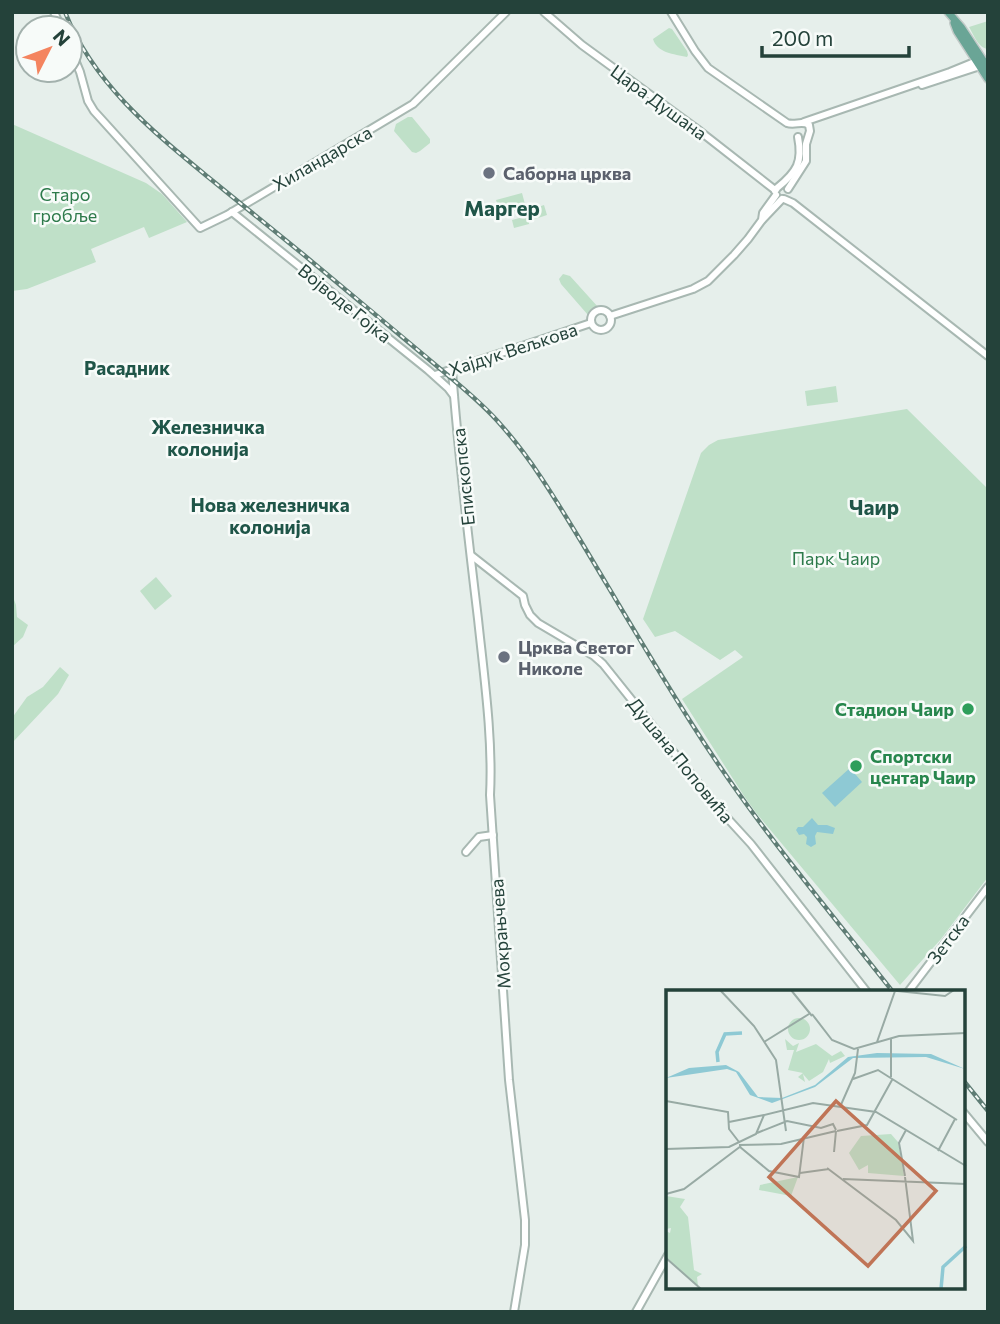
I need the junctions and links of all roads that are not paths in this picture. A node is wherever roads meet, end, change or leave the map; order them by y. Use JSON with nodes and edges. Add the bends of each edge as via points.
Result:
{"nodes":[{"id":1,"x":506,"y":12,"type":"edge"},
{"id":2,"x":544,"y":12,"type":"edge"},
{"id":3,"x":671,"y":12,"type":"edge"},
{"id":4,"x":950,"y":16,"type":"edge"},
{"id":5,"x":984,"y":63,"type":"edge"},
{"id":6,"x":988,"y":79,"type":"edge"},
{"id":7,"x":84,"y":84,"type":"edge"},
{"id":8,"x":822,"y":116,"type":"junction"},
{"id":9,"x":800,"y":123,"type":"junction"},
{"id":10,"x":810,"y":128,"type":"junction"},
{"id":11,"x":799,"y":136,"type":"junction"},
{"id":12,"x":807,"y":136,"type":"junction"},
{"id":13,"x":782,"y":193,"type":"junction"},
{"id":14,"x":232,"y":212,"type":"junction"},
{"id":15,"x":610,"y":316,"type":"junction"},
{"id":16,"x":591,"y":323,"type":"junction"},
{"id":17,"x":988,"y":356,"type":"edge"},
{"id":18,"x":452,"y":370,"type":"junction"},
{"id":19,"x":435,"y":375,"type":"junction"},
{"id":20,"x":454,"y":397,"type":"junction"},
{"id":21,"x":472,"y":556,"type":"junction"},
{"id":22,"x":493,"y":835,"type":"junction"},
{"id":23,"x":466,"y":852,"type":"dead end"},
{"id":24,"x":988,"y":887,"type":"edge"},
{"id":25,"x":865,"y":990,"type":"edge"},
{"id":26,"x":910,"y":990,"type":"edge"},
{"id":27,"x":965,"y":1114,"type":"edge"},
{"id":28,"x":988,"y":1142,"type":"edge"},
{"id":29,"x":666,"y":1257,"type":"edge"},
{"id":30,"x":514,"y":1312,"type":"edge"},
{"id":31,"x":636,"y":1312,"type":"edge"}],
"edges":[{"from":1,"to":14,"type":"street","name":"Хиландарска","via":[[413,104]]},
{"from":2,"to":13,"type":"street","name":"Цара Душана","via":[[581,45]]},
{"from":3,"to":9,"type":"street","via":[[712,72],[787,123]]},
{"from":4,"to":5,"type":"main road"},
{"from":5,"to":6,"type":"main road"},
{"from":5,"to":8,"type":"street"},
{"from":7,"to":14,"type":"street","name":"Хиландарска","via":[[94,111],[200,228]]},
{"from":8,"to":9,"type":"street"},
{"from":8,"to":10,"type":"street"},
{"from":9,"to":10,"type":"street"},
{"from":9,"to":11,"type":"street","via":[[795,130]]},
{"from":10,"to":12,"type":"street"},
{"from":11,"to":12,"type":"street"},
{"from":11,"to":13,"type":"street","via":[[799,163]]},
{"from":12,"to":13,"type":"street","via":[[806,161]]},
{"from":13,"to":15,"type":"street","via":[[708,281]]},
{"from":13,"to":17,"type":"street","name":"Цара Душана"},
{"from":14,"to":19,"type":"street","name":"Војводе Гојка"},
{"from":15,"to":16,"type":"street","via":[[599,311]]},
{"from":15,"to":16,"type":"street","via":[[610,324],[603,330]]},
{"from":16,"to":18,"type":"street","name":"Хајдук Вељкова"},
{"from":18,"to":19,"type":"street","name":"Хајдук Вељкова"},
{"from":18,"to":20,"type":"street","name":"Епископска"},
{"from":19,"to":20,"type":"street","name":"Војводе Гојка"},
{"from":20,"to":21,"type":"street","name":"Епископска"},
{"from":21,"to":22,"type":"street","name":"Мокрањчева"},
{"from":21,"to":25,"type":"street","name":"Душана Поповића","via":[[523,596],[538,623],[603,664]]},
{"from":22,"to":23,"type":"street","via":[[479,837]]},
{"from":22,"to":30,"type":"street","name":"Мокрањчева","via":[[509,1080],[526,1220]]},
{"from":24,"to":26,"type":"street","name":"Зетска"},
{"from":27,"to":28,"type":"street"},
{"from":29,"to":31,"type":"street"}]}
